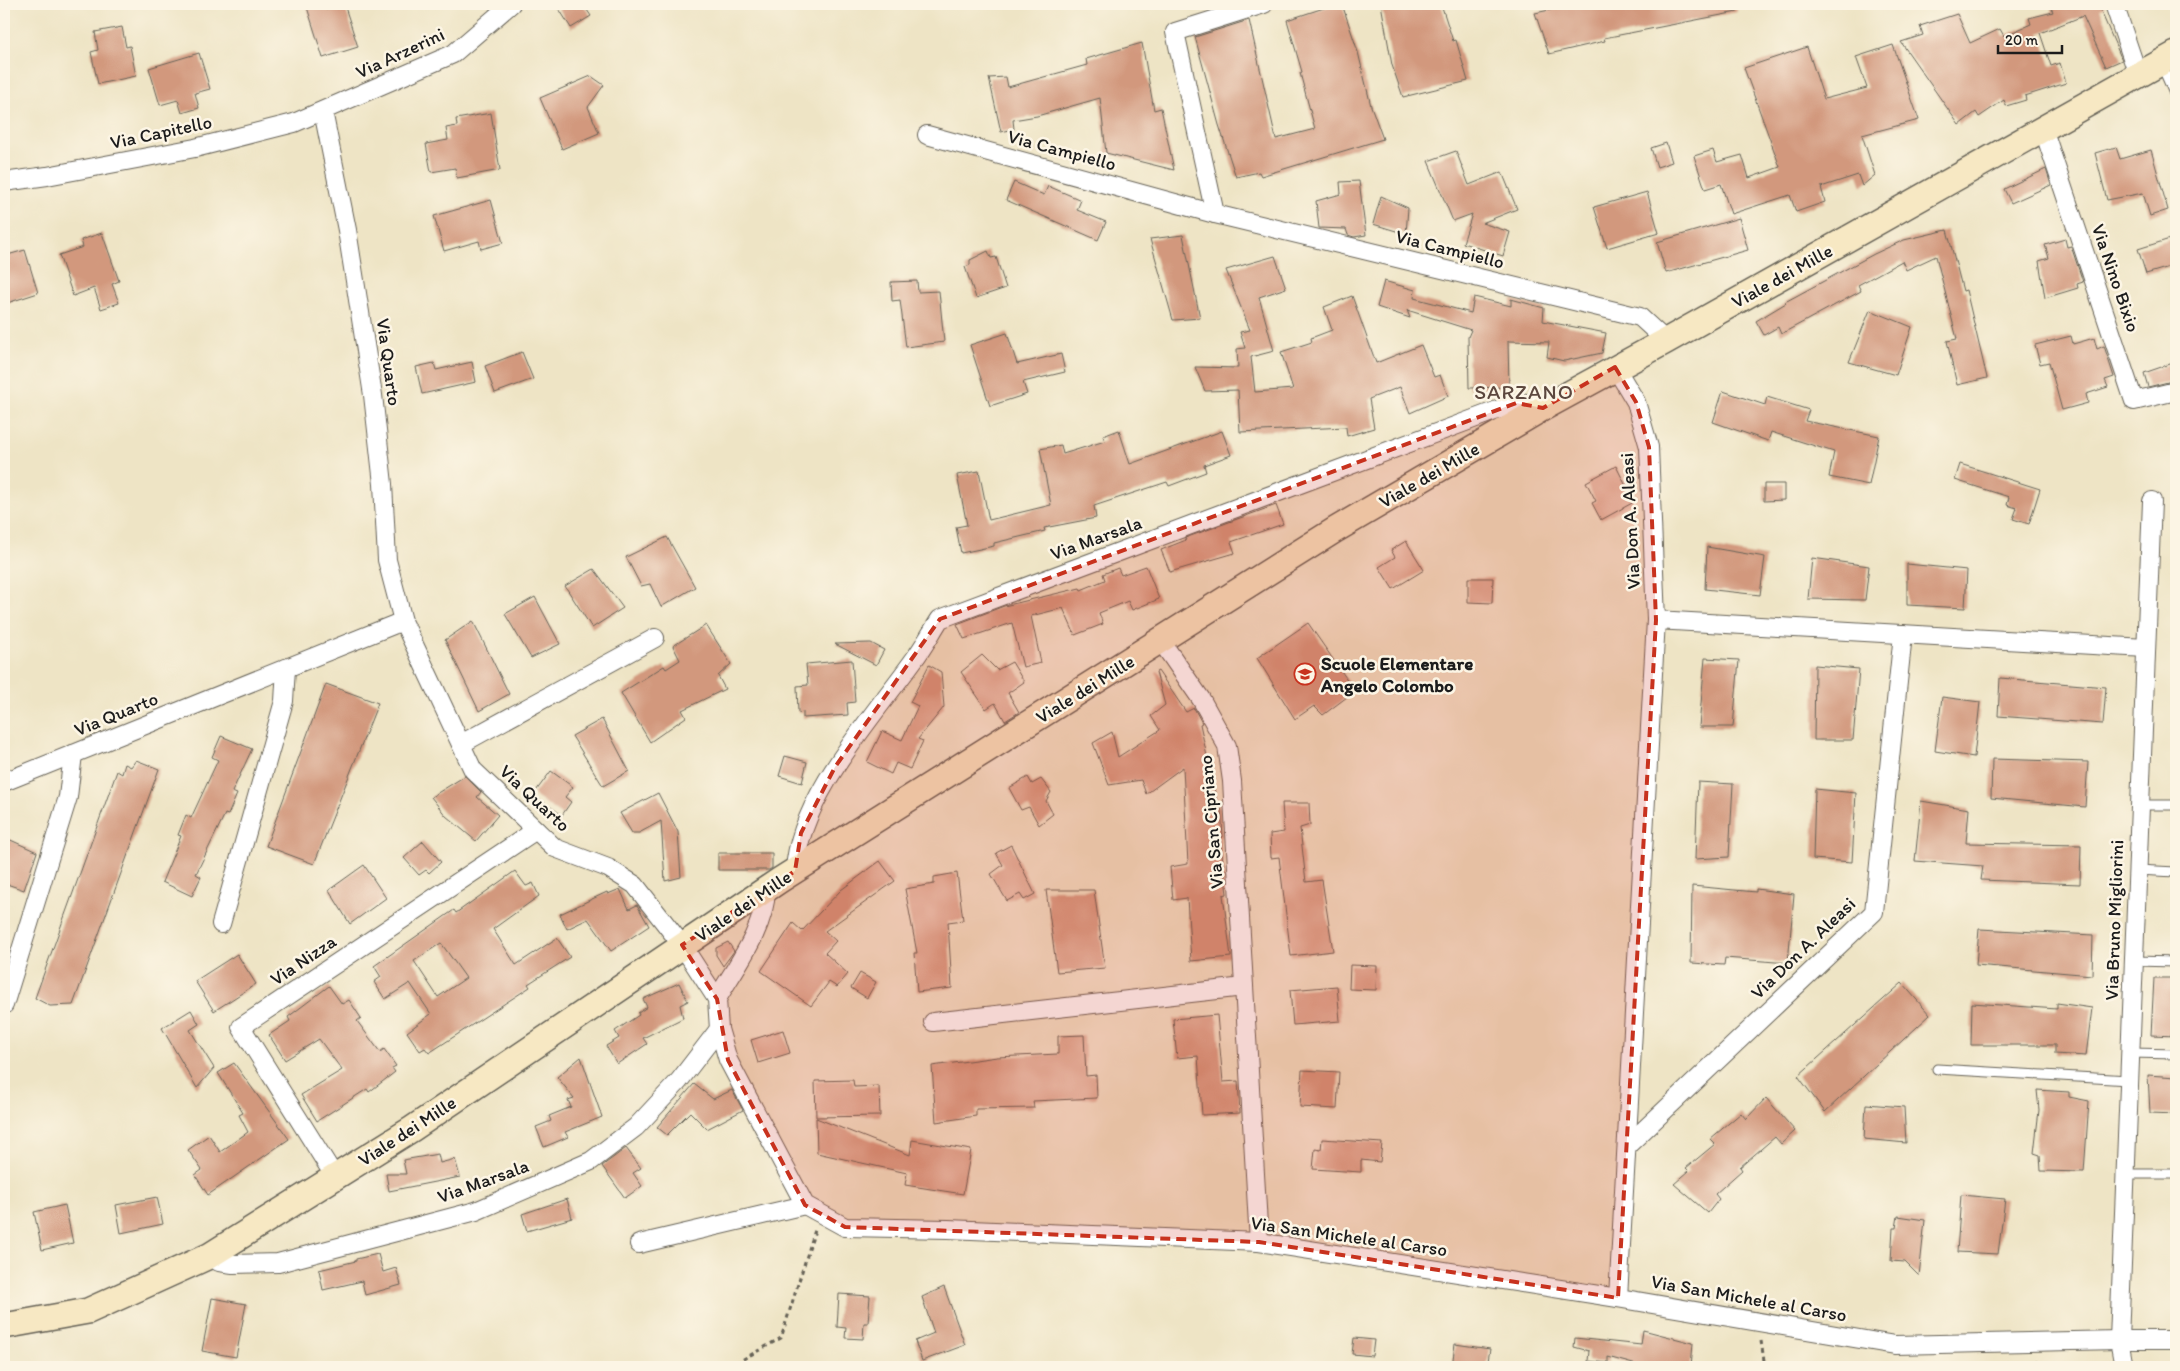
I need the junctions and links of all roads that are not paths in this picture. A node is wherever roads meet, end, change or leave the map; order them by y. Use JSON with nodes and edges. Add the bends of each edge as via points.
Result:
{"nodes":[{"id":1,"x":511,"y":4,"type":"edge"},
{"id":2,"x":1264,"y":4,"type":"edge"},
{"id":3,"x":2114,"y":4,"type":"edge"},
{"id":4,"x":2169,"y":59,"type":"edge"},
{"id":5,"x":2138,"y":75,"type":"junction"},
{"id":6,"x":2176,"y":98,"type":"edge"},
{"id":7,"x":323,"y":111,"type":"junction"},
{"id":8,"x":2043,"y":128,"type":"junction"},
{"id":9,"x":927,"y":135,"type":"dead end"},
{"id":10,"x":4,"y":182,"type":"edge"},
{"id":11,"x":1215,"y":214,"type":"junction"},
{"id":12,"x":1666,"y":340,"type":"junction"},
{"id":13,"x":1615,"y":367,"type":"junction"},
{"id":14,"x":2176,"y":391,"type":"edge"},
{"id":15,"x":1543,"y":408,"type":"junction"},
{"id":16,"x":2152,"y":501,"type":"dead end"},
{"id":17,"x":403,"y":620,"type":"junction"},
{"id":18,"x":1656,"y":620,"type":"junction"},
{"id":19,"x":1903,"y":634,"type":"junction"},
{"id":20,"x":656,"y":638,"type":"dead end"},
{"id":21,"x":1161,"y":641,"type":"junction"},
{"id":22,"x":2146,"y":648,"type":"junction"},
{"id":23,"x":286,"y":668,"type":"junction"},
{"id":24,"x":461,"y":744,"type":"junction"},
{"id":25,"x":73,"y":754,"type":"junction"},
{"id":26,"x":4,"y":782,"type":"edge"},
{"id":27,"x":2140,"y":805,"type":"junction"},
{"id":28,"x":2176,"y":806,"type":"edge"},
{"id":29,"x":536,"y":830,"type":"junction"},
{"id":30,"x":2137,"y":870,"type":"junction"},
{"id":31,"x":794,"y":871,"type":"junction"},
{"id":32,"x":2176,"y":872,"type":"edge"},
{"id":33,"x":766,"y":890,"type":"junction"},
{"id":34,"x":221,"y":924,"type":"dead end"},
{"id":35,"x":682,"y":946,"type":"junction"},
{"id":36,"x":2134,"y":960,"type":"junction"},
{"id":37,"x":2176,"y":962,"type":"edge"},
{"id":38,"x":1244,"y":987,"type":"junction"},
{"id":39,"x":717,"y":999,"type":"junction"},
{"id":40,"x":4,"y":1005,"type":"edge"},
{"id":41,"x":933,"y":1022,"type":"dead end"},
{"id":42,"x":719,"y":1029,"type":"junction"},
{"id":43,"x":2130,"y":1053,"type":"junction"},
{"id":44,"x":2176,"y":1054,"type":"edge"},
{"id":45,"x":1937,"y":1069,"type":"dead end"},
{"id":46,"x":2129,"y":1080,"type":"junction"},
{"id":47,"x":1626,"y":1146,"type":"junction"},
{"id":48,"x":2126,"y":1174,"type":"junction"},
{"id":49,"x":2176,"y":1174,"type":"edge"},
{"id":50,"x":335,"y":1177,"type":"junction"},
{"id":51,"x":813,"y":1209,"type":"junction"},
{"id":52,"x":1259,"y":1242,"type":"junction"},
{"id":53,"x":639,"y":1244,"type":"dead end"},
{"id":54,"x":209,"y":1256,"type":"junction"},
{"id":55,"x":1618,"y":1298,"type":"junction"},
{"id":56,"x":4,"y":1326,"type":"edge"},
{"id":57,"x":2120,"y":1340,"type":"junction"},
{"id":58,"x":2176,"y":1340,"type":"edge"},
{"id":59,"x":2124,"y":1367,"type":"edge"}],
"edges":[{"from":1,"to":7,"type":"street","name":"Via Arzerini","via":[[453,54]]},
{"from":2,"to":11,"type":"street","via":[[1176,32]]},
{"from":3,"to":5,"type":"street"},
{"from":4,"to":5,"type":"main road","name":"Viale dei Mille"},
{"from":4,"to":6,"type":"lane"},
{"from":5,"to":8,"type":"main road","name":"Viale dei Mille"},
{"from":7,"to":10,"type":"street","name":"Via Capitello","via":[[294,123],[195,148]]},
{"from":7,"to":17,"type":"street","name":"Via Quarto","via":[[347,230],[372,395],[383,484],[387,560]]},
{"from":8,"to":12,"type":"main road","name":"Viale dei Mille"},
{"from":8,"to":14,"type":"street","name":"Via Nino Bixio","via":[[2134,400]]},
{"from":9,"to":11,"type":"street","name":"Via Campiello"},
{"from":11,"to":12,"type":"street","name":"Via Campiello","via":[[1640,317]]},
{"from":12,"to":13,"type":"main road","name":"Viale dei Mille"},
{"from":13,"to":15,"type":"main road","name":"Viale dei Mille"},
{"from":13,"to":18,"type":"street","name":"Via Don A. Aleasi","via":[[1636,402],[1649,447]]},
{"from":15,"to":21,"type":"main road","name":"Viale dei Mille","via":[[1335,530]]},
{"from":15,"to":31,"type":"street","name":"Via Marsala","via":[[1530,403],[1516,404],[940,619],[915,659],[835,766],[801,833]]},
{"from":16,"to":22,"type":"street","name":"Via Bruno Migliorini"},
{"from":17,"to":23,"type":"street","name":"Via Quarto"},
{"from":17,"to":24,"type":"street","name":"Via Quarto"},
{"from":18,"to":19,"type":"street"},
{"from":18,"to":47,"type":"street","name":"Via Don A. Aleasi"},
{"from":19,"to":22,"type":"street"},
{"from":19,"to":47,"type":"street","name":"Via Don A. Aleasi","via":[[1874,912]]},
{"from":20,"to":24,"type":"street"},
{"from":21,"to":31,"type":"main road","name":"Viale dei Mille"},
{"from":21,"to":38,"type":"street","name":"Via San Cipriano","via":[[1201,699],[1227,746],[1232,781]]},
{"from":22,"to":27,"type":"street","name":"Via Bruno Migliorini"},
{"from":23,"to":25,"type":"street","name":"Via Quarto"},
{"from":23,"to":34,"type":"street","via":[[284,701]]},
{"from":24,"to":29,"type":"street","name":"Via Quarto","via":[[474,770]]},
{"from":25,"to":26,"type":"street","name":"Via Quarto"},
{"from":25,"to":40,"type":"street","name":"Via Quarto","via":[[68,797]]},
{"from":27,"to":28,"type":"lane"},
{"from":27,"to":30,"type":"street","name":"Via Bruno Migliorini"},
{"from":29,"to":35,"type":"street","name":"Via Quarto","via":[[555,848],[608,868],[634,885]]},
{"from":29,"to":50,"type":"street","name":"Via Nizza","via":[[241,1026]]},
{"from":30,"to":32,"type":"lane"},
{"from":30,"to":36,"type":"street","name":"Via Bruno Migliorini"},
{"from":31,"to":33,"type":"main road","name":"Viale dei Mille"},
{"from":33,"to":35,"type":"main road","name":"Viale dei Mille"},
{"from":33,"to":39,"type":"street","via":[[766,907],[757,930]]},
{"from":35,"to":39,"type":"street"},
{"from":35,"to":50,"type":"main road","name":"Viale dei Mille","via":[[412,1129]]},
{"from":36,"to":37,"type":"lane"},
{"from":36,"to":43,"type":"street","name":"Via Bruno Migliorini"},
{"from":38,"to":41,"type":"street"},
{"from":38,"to":52,"type":"street","name":"Via San Cipriano"},
{"from":39,"to":42,"type":"street"},
{"from":42,"to":51,"type":"street","via":[[728,1060]]},
{"from":42,"to":54,"type":"street","name":"Via Marsala","via":[[679,1081],[636,1126],[591,1161],[476,1211],[278,1263],[233,1264],[219,1262]]},
{"from":43,"to":44,"type":"lane"},
{"from":43,"to":46,"type":"street","name":"Via Bruno Migliorini"},
{"from":45,"to":46,"type":"lane"},
{"from":46,"to":48,"type":"street","name":"Via Bruno Migliorini"},
{"from":47,"to":55,"type":"street","name":"Via Don A. Aleasi"},
{"from":48,"to":49,"type":"lane"},
{"from":48,"to":57,"type":"street","name":"Via Bruno Migliorini"},
{"from":50,"to":54,"type":"main road","name":"Viale dei Mille"},
{"from":51,"to":52,"type":"street","name":"Via San Michele al Carso","via":[[845,1227]]},
{"from":51,"to":53,"type":"street"},
{"from":52,"to":55,"type":"street","name":"Via San Michele al Carso"},
{"from":54,"to":56,"type":"main road","name":"Viale dei Mille","via":[[88,1311]]},
{"from":55,"to":57,"type":"street","name":"Via San Michele al Carso","via":[[1895,1345]]},
{"from":57,"to":58,"type":"street","name":"Via San Michele al Carso"},
{"from":57,"to":59,"type":"street","name":"Via Bruno Migliorini"}]}
